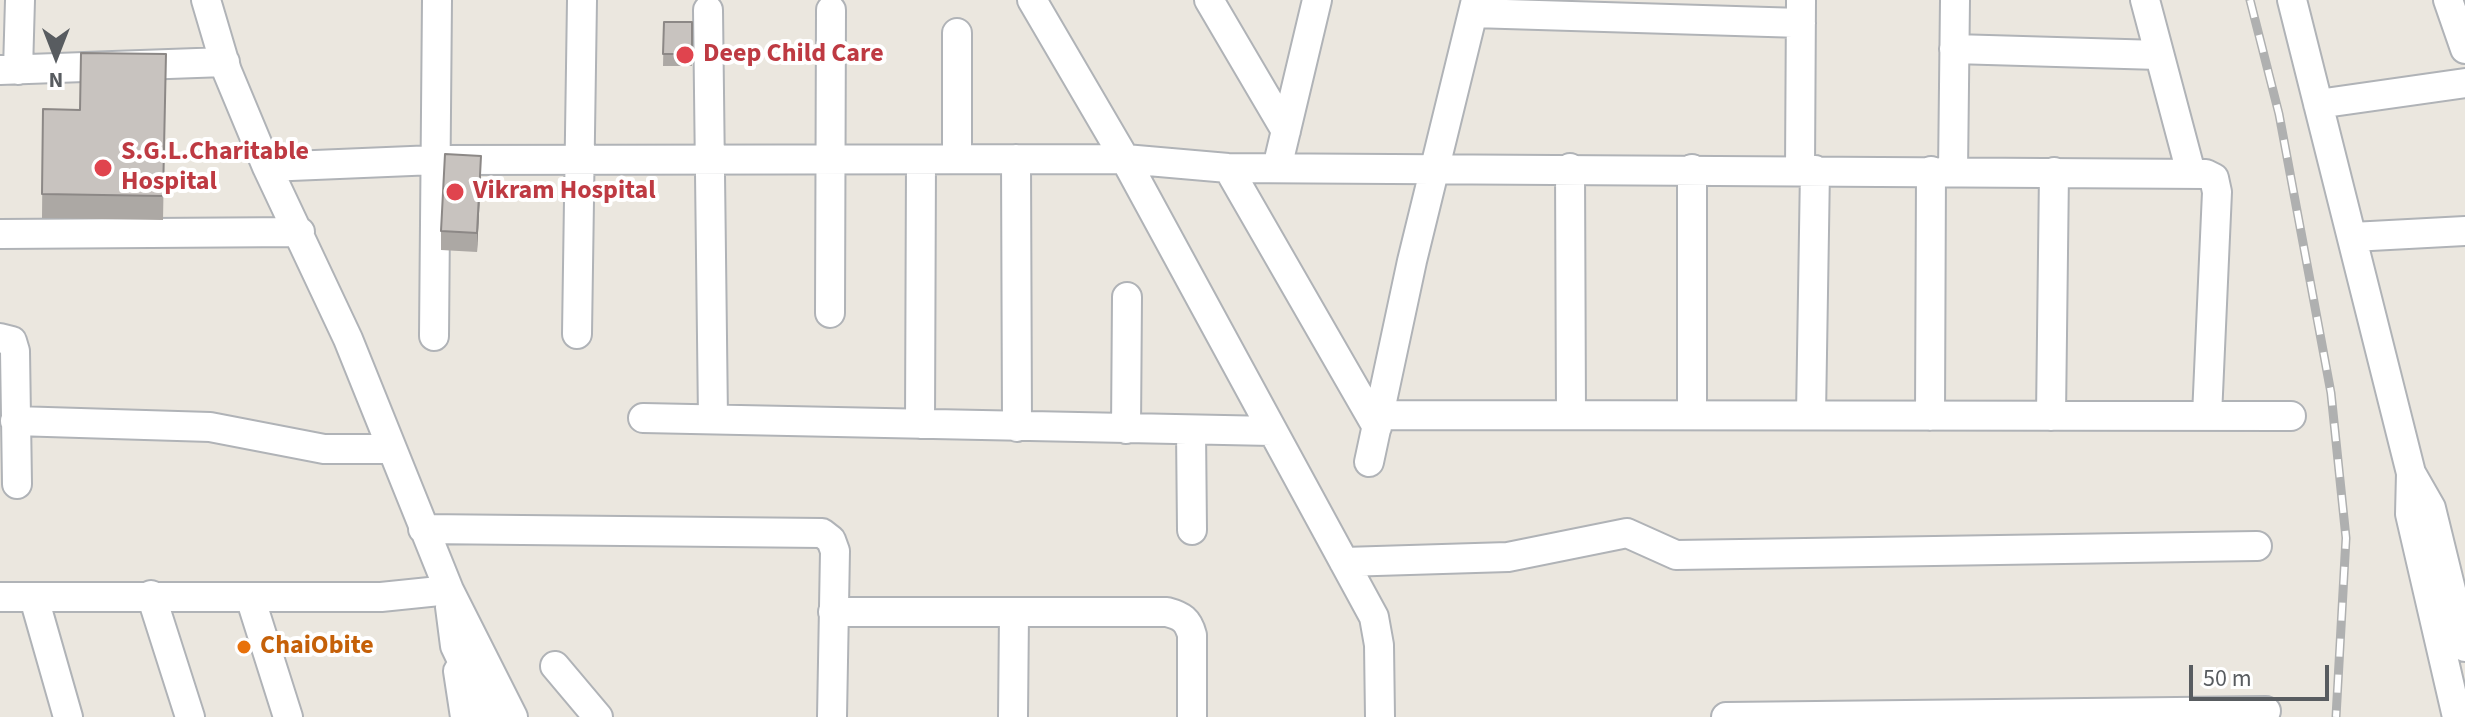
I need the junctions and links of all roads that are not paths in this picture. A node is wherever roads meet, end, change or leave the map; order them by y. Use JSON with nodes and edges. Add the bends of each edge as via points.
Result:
{"nodes":[{"id":1,"x":20,"y":0,"type":"edge"},
{"id":2,"x":206,"y":0,"type":"edge"},
{"id":3,"x":437,"y":0,"type":"edge"},
{"id":4,"x":582,"y":0,"type":"edge"},
{"id":5,"x":1032,"y":0,"type":"edge"},
{"id":6,"x":1209,"y":0,"type":"edge"},
{"id":7,"x":1317,"y":0,"type":"edge"},
{"id":8,"x":1955,"y":0,"type":"edge"},
{"id":9,"x":2145,"y":0,"type":"edge"},
{"id":10,"x":2292,"y":0,"type":"edge"},
{"id":11,"x":2448,"y":0,"type":"edge"},
{"id":12,"x":1474,"y":7,"type":"edge"},
{"id":13,"x":1628,"y":9,"type":"edge"},
{"id":14,"x":708,"y":10,"type":"dead end"},
{"id":15,"x":831,"y":10,"type":"dead end"},
{"id":16,"x":1801,"y":11,"type":"edge"},
{"id":17,"x":957,"y":33,"type":"dead end"},
{"id":18,"x":1954,"y":49,"type":"junction"},
{"id":19,"x":2465,"y":49,"type":"edge"},
{"id":20,"x":2159,"y":55,"type":"junction"},
{"id":21,"x":225,"y":62,"type":"junction"},
{"id":22,"x":9,"y":70,"type":"edge"},
{"id":23,"x":2465,"y":83,"type":"edge"},
{"id":24,"x":2318,"y":104,"type":"junction"},
{"id":25,"x":1286,"y":131,"type":"junction"},
{"id":26,"x":957,"y":159,"type":"junction"},
{"id":27,"x":1016,"y":159,"type":"junction"},
{"id":28,"x":1125,"y":159,"type":"junction"},
{"id":29,"x":435,"y":160,"type":"junction"},
{"id":30,"x":580,"y":160,"type":"junction"},
{"id":31,"x":712,"y":160,"type":"junction"},
{"id":32,"x":831,"y":160,"type":"junction"},
{"id":33,"x":921,"y":160,"type":"junction"},
{"id":34,"x":267,"y":167,"type":"junction"},
{"id":35,"x":1435,"y":167,"type":"junction"},
{"id":36,"x":1228,"y":168,"type":"junction"},
{"id":37,"x":1277,"y":168,"type":"junction"},
{"id":38,"x":1570,"y":168,"type":"junction"},
{"id":39,"x":1692,"y":169,"type":"junction"},
{"id":40,"x":1807,"y":170,"type":"junction"},
{"id":41,"x":1942,"y":171,"type":"junction"},
{"id":42,"x":2054,"y":172,"type":"junction"},
{"id":43,"x":2191,"y":173,"type":"junction"},
{"id":44,"x":2465,"y":231,"type":"edge"},
{"id":45,"x":300,"y":232,"type":"junction"},
{"id":46,"x":0,"y":234,"type":"edge"},
{"id":47,"x":2352,"y":237,"type":"junction"},
{"id":48,"x":1127,"y":297,"type":"dead end"},
{"id":49,"x":830,"y":313,"type":"dead end"},
{"id":50,"x":577,"y":334,"type":"dead end"},
{"id":51,"x":434,"y":336,"type":"dead end"},
{"id":52,"x":0,"y":338,"type":"edge"},
{"id":53,"x":1571,"y":415,"type":"junction"},
{"id":54,"x":1692,"y":415,"type":"junction"},
{"id":55,"x":1811,"y":415,"type":"junction"},
{"id":56,"x":1930,"y":416,"type":"junction"},
{"id":57,"x":2051,"y":416,"type":"junction"},
{"id":58,"x":2207,"y":416,"type":"junction"},
{"id":59,"x":2291,"y":416,"type":"dead end"},
{"id":60,"x":643,"y":418,"type":"dead end"},
{"id":61,"x":713,"y":419,"type":"junction"},
{"id":62,"x":15,"y":421,"type":"junction"},
{"id":63,"x":1378,"y":421,"type":"junction"},
{"id":64,"x":920,"y":424,"type":"junction"},
{"id":65,"x":1017,"y":427,"type":"junction"},
{"id":66,"x":1126,"y":429,"type":"junction"},
{"id":67,"x":1191,"y":430,"type":"junction"},
{"id":68,"x":1272,"y":431,"type":"junction"},
{"id":69,"x":392,"y":449,"type":"junction"},
{"id":70,"x":1369,"y":462,"type":"dead end"},
{"id":71,"x":2411,"y":473,"type":"junction"},
{"id":72,"x":17,"y":484,"type":"dead end"},
{"id":73,"x":423,"y":529,"type":"junction"},
{"id":74,"x":1192,"y":530,"type":"dead end"},
{"id":75,"x":2257,"y":546,"type":"dead end"},
{"id":76,"x":1344,"y":562,"type":"junction"},
{"id":77,"x":449,"y":590,"type":"junction"},
{"id":78,"x":151,"y":595,"type":"junction"},
{"id":79,"x":0,"y":597,"type":"edge"},
{"id":80,"x":250,"y":597,"type":"junction"},
{"id":81,"x":34,"y":598,"type":"junction"},
{"id":82,"x":833,"y":612,"type":"junction"},
{"id":83,"x":1014,"y":613,"type":"junction"},
{"id":84,"x":455,"y":646,"type":"junction"},
{"id":85,"x":2465,"y":647,"type":"edge"},
{"id":86,"x":555,"y":666,"type":"dead end"},
{"id":87,"x":2266,"y":711,"type":"dead end"},
{"id":88,"x":2129,"y":715,"type":"edge"},
{"id":89,"x":1991,"y":716,"type":"edge"},
{"id":90,"x":68,"y":717,"type":"edge"},
{"id":91,"x":190,"y":717,"type":"edge"},
{"id":92,"x":288,"y":717,"type":"edge"},
{"id":93,"x":465,"y":717,"type":"edge"},
{"id":94,"x":489,"y":717,"type":"edge"},
{"id":95,"x":513,"y":717,"type":"edge"},
{"id":96,"x":598,"y":717,"type":"edge"},
{"id":97,"x":832,"y":717,"type":"edge"},
{"id":98,"x":1013,"y":717,"type":"edge"},
{"id":99,"x":1192,"y":717,"type":"edge"},
{"id":100,"x":1380,"y":717,"type":"edge"},
{"id":101,"x":1726,"y":717,"type":"edge"},
{"id":102,"x":2457,"y":717,"type":"edge"}],
"edges":[{"from":1,"to":22,"type":"street"},
{"from":2,"to":21,"type":"street"},
{"from":3,"to":29,"type":"street"},
{"from":4,"to":30,"type":"street"},
{"from":5,"to":28,"type":"street"},
{"from":6,"to":25,"type":"street"},
{"from":7,"to":25,"type":"street"},
{"from":8,"to":18,"type":"street"},
{"from":9,"to":20,"type":"street"},
{"from":10,"to":24,"type":"street"},
{"from":11,"to":19,"type":"street"},
{"from":12,"to":13,"type":"street"},
{"from":12,"to":35,"type":"street"},
{"from":13,"to":16,"type":"street"},
{"from":14,"to":31,"type":"street"},
{"from":15,"to":32,"type":"street"},
{"from":16,"to":40,"type":"street"},
{"from":17,"to":26,"type":"street"},
{"from":18,"to":20,"type":"street"},
{"from":18,"to":41,"type":"street"},
{"from":20,"to":43,"type":"street"},
{"from":21,"to":22,"type":"street"},
{"from":21,"to":34,"type":"street"},
{"from":23,"to":24,"type":"street"},
{"from":24,"to":47,"type":"street"},
{"from":25,"to":37,"type":"street"},
{"from":26,"to":27,"type":"street"},
{"from":26,"to":33,"type":"street"},
{"from":27,"to":28,"type":"street"},
{"from":27,"to":65,"type":"street"},
{"from":28,"to":36,"type":"street"},
{"from":28,"to":68,"type":"street"},
{"from":29,"to":30,"type":"street"},
{"from":29,"to":34,"type":"street"},
{"from":29,"to":51,"type":"street"},
{"from":30,"to":31,"type":"street"},
{"from":30,"to":50,"type":"street"},
{"from":31,"to":32,"type":"street"},
{"from":31,"to":61,"type":"street"},
{"from":32,"to":33,"type":"street"},
{"from":32,"to":49,"type":"street"},
{"from":33,"to":64,"type":"street"},
{"from":34,"to":45,"type":"street"},
{"from":35,"to":37,"type":"street"},
{"from":35,"to":38,"type":"street"},
{"from":35,"to":63,"type":"street"},
{"from":36,"to":37,"type":"street"},
{"from":36,"to":63,"type":"street"},
{"from":38,"to":39,"type":"street"},
{"from":38,"to":53,"type":"street"},
{"from":39,"to":40,"type":"street"},
{"from":39,"to":54,"type":"street"},
{"from":40,"to":41,"type":"street"},
{"from":40,"to":55,"type":"street"},
{"from":41,"to":42,"type":"street"},
{"from":41,"to":56,"type":"street"},
{"from":42,"to":43,"type":"street"},
{"from":42,"to":57,"type":"street"},
{"from":43,"to":58,"type":"street","via":[[2214,178],[2217,192]]},
{"from":44,"to":47,"type":"street"},
{"from":45,"to":46,"type":"street"},
{"from":45,"to":69,"type":"street"},
{"from":47,"to":71,"type":"street"},
{"from":48,"to":66,"type":"street"},
{"from":52,"to":62,"type":"street","via":[[12,341],[15,351]]},
{"from":53,"to":54,"type":"street"},
{"from":53,"to":63,"type":"street"},
{"from":54,"to":55,"type":"street"},
{"from":55,"to":56,"type":"street"},
{"from":56,"to":57,"type":"street"},
{"from":57,"to":58,"type":"street"},
{"from":58,"to":59,"type":"street"},
{"from":60,"to":61,"type":"street"},
{"from":61,"to":64,"type":"street"},
{"from":62,"to":69,"type":"street","via":[[210,427],[324,449]]},
{"from":62,"to":72,"type":"street"},
{"from":63,"to":70,"type":"street"},
{"from":64,"to":65,"type":"street"},
{"from":65,"to":66,"type":"street"},
{"from":66,"to":67,"type":"street"},
{"from":67,"to":68,"type":"street"},
{"from":67,"to":74,"type":"street"},
{"from":68,"to":76,"type":"street"},
{"from":69,"to":73,"type":"street"},
{"from":71,"to":85,"type":"street","via":[[2431,508]]},
{"from":71,"to":102,"type":"street","via":[[2410,514]]},
{"from":73,"to":77,"type":"street"},
{"from":73,"to":82,"type":"street","via":[[822,533],[835,551]]},
{"from":75,"to":76,"type":"street","via":[[1676,555],[1627,533],[1508,557]]},
{"from":76,"to":100,"type":"street","via":[[1374,617]]},
{"from":77,"to":80,"type":"street","via":[[381,597]]},
{"from":77,"to":84,"type":"street"},
{"from":77,"to":95,"type":"street"},
{"from":78,"to":80,"type":"street"},
{"from":78,"to":81,"type":"street"},
{"from":78,"to":91,"type":"street"},
{"from":79,"to":81,"type":"street"},
{"from":80,"to":92,"type":"street"},
{"from":81,"to":90,"type":"street"},
{"from":82,"to":83,"type":"street"},
{"from":82,"to":97,"type":"street"},
{"from":83,"to":98,"type":"street"},
{"from":83,"to":99,"type":"street","via":[[1180,615],[1192,635]]},
{"from":84,"to":93,"type":"street"},
{"from":84,"to":94,"type":"street"},
{"from":86,"to":96,"type":"street"},
{"from":87,"to":88,"type":"street"},
{"from":88,"to":89,"type":"street"},
{"from":89,"to":101,"type":"street"}]}
